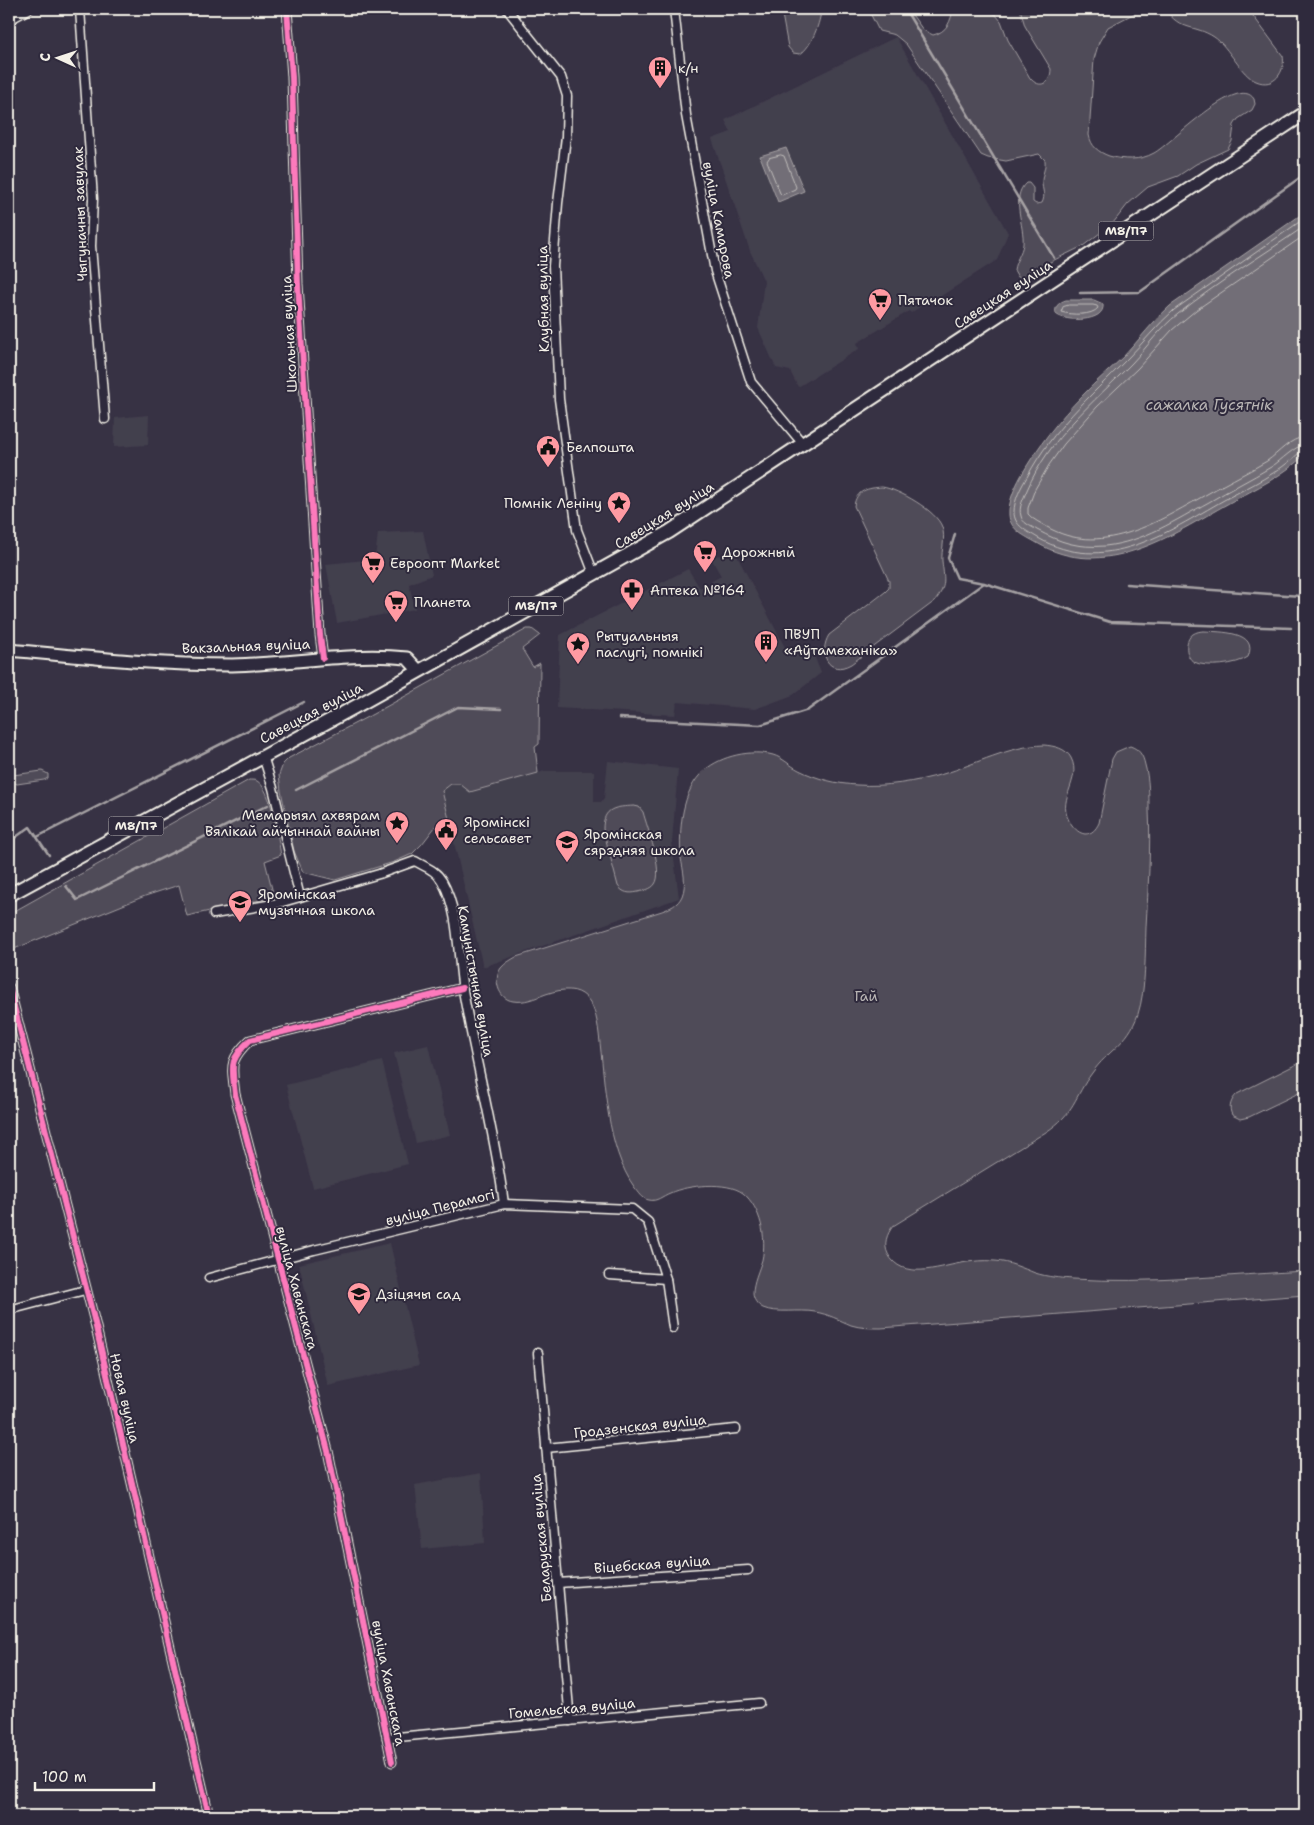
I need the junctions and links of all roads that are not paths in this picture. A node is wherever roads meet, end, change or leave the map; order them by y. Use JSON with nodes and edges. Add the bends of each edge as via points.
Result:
{"nodes":[{"id":1,"x":29,"y":9,"type":"edge"},
{"id":2,"x":80,"y":9,"type":"edge"},
{"id":3,"x":287,"y":9,"type":"edge"},
{"id":4,"x":507,"y":9,"type":"edge"},
{"id":5,"x":674,"y":9,"type":"edge"},
{"id":6,"x":9,"y":20,"type":"edge"},
{"id":7,"x":1305,"y":113,"type":"edge"},
{"id":8,"x":105,"y":419,"type":"dead end"},
{"id":9,"x":803,"y":444,"type":"junction"},
{"id":10,"x":594,"y":574,"type":"junction"},
{"id":11,"x":9,"y":650,"type":"edge"},
{"id":12,"x":323,"y":658,"type":"junction"},
{"id":13,"x":419,"y":671,"type":"junction"},
{"id":14,"x":263,"y":756,"type":"junction"},
{"id":15,"x":9,"y":895,"type":"edge"},
{"id":16,"x":300,"y":897,"type":"junction"},
{"id":17,"x":214,"y":914,"type":"dead end"},
{"id":18,"x":9,"y":987,"type":"edge"},
{"id":19,"x":462,"y":988,"type":"junction"},
{"id":20,"x":504,"y":1204,"type":"junction"},
{"id":21,"x":277,"y":1260,"type":"junction"},
{"id":22,"x":608,"y":1274,"type":"dead end"},
{"id":23,"x":209,"y":1278,"type":"dead end"},
{"id":24,"x":666,"y":1279,"type":"junction"},
{"id":25,"x":85,"y":1290,"type":"junction"},
{"id":26,"x":9,"y":1310,"type":"edge"},
{"id":27,"x":673,"y":1328,"type":"dead end"},
{"id":28,"x":538,"y":1353,"type":"dead end"},
{"id":29,"x":736,"y":1429,"type":"dead end"},
{"id":30,"x":546,"y":1448,"type":"junction"},
{"id":31,"x":748,"y":1570,"type":"dead end"},
{"id":32,"x":558,"y":1583,"type":"junction"},
{"id":33,"x":760,"y":1704,"type":"dead end"},
{"id":34,"x":570,"y":1721,"type":"junction"},
{"id":35,"x":387,"y":1738,"type":"junction"},
{"id":36,"x":392,"y":1762,"type":"dead end"},
{"id":37,"x":209,"y":1816,"type":"edge"}],
"edges":[{"from":1,"to":6,"type":"street"},
{"from":2,"to":8,"type":"street","name":"Чыгуначны завулак","via":[[93,199],[91,246]]},
{"from":3,"to":12,"type":"street","name":"Школьная вуліца","via":[[298,284]]},
{"from":4,"to":10,"type":"street","name":"Клубная вуліца","via":[[561,77],[568,96],[553,266],[559,400],[577,530]]},
{"from":5,"to":9,"type":"street","name":"вуліца Камарова","via":[[686,115],[715,271],[751,382]]},
{"from":7,"to":9,"type":"main road","name":"Савецкая вуліца","number":"М8/П7"},
{"from":9,"to":10,"type":"main road","name":"Савецкая вуліца","number":"М8/П7","via":[[669,532]]},
{"from":10,"to":13,"type":"main road","name":"Савецкая вуліца","number":"М8/П7"},
{"from":11,"to":12,"type":"street","name":"Вакзальная вуліца","via":[[154,663],[235,664]]},
{"from":12,"to":13,"type":"street","name":"Вакзальная вуліца","via":[[407,658]]},
{"from":13,"to":14,"type":"main road","name":"Савецкая вуліца","number":"М8/П7"},
{"from":14,"to":15,"type":"main road","name":"Савецкая вуліца","number":"М8/П7"},
{"from":14,"to":16,"type":"street","via":[[274,788]]},
{"from":16,"to":17,"type":"street","name":"Камуністычная вуліца"},
{"from":16,"to":19,"type":"street","name":"Камуністычная вуліца","via":[[416,861],[432,869],[442,881],[452,907]]},
{"from":18,"to":25,"type":"street","name":"Новая вуліца"},
{"from":19,"to":20,"type":"street","name":"Камуністычная вуліца","via":[[499,1164]]},
{"from":19,"to":21,"type":"street","name":"вуліца Хаванскага","via":[[250,1040],[236,1053],[233,1066],[235,1094]]},
{"from":20,"to":21,"type":"street","name":"вуліца Перамогі"},
{"from":20,"to":24,"type":"street","name":"вуліца Перамогі","via":[[632,1209],[648,1222]]},
{"from":21,"to":23,"type":"street","name":"вуліца Перамогі"},
{"from":21,"to":35,"type":"street","name":"вуліца Хаванскага","via":[[328,1451]]},
{"from":22,"to":24,"type":"street"},
{"from":24,"to":27,"type":"street","name":"вуліца Перамогі"},
{"from":25,"to":26,"type":"street"},
{"from":25,"to":37,"type":"street","name":"Новая вуліца"},
{"from":28,"to":30,"type":"street","name":"Беларуская вуліца"},
{"from":29,"to":30,"type":"street","name":"Гродзенская вуліца"},
{"from":30,"to":32,"type":"street","name":"Беларуская вуліца"},
{"from":31,"to":32,"type":"street","name":"Віцебская вуліца"},
{"from":32,"to":34,"type":"street","name":"Беларуская вуліца"},
{"from":33,"to":34,"type":"street","name":"Гомельская вуліца"},
{"from":34,"to":35,"type":"street","name":"Гомельская вуліца"},
{"from":35,"to":36,"type":"street","name":"вуліца Хаванскага"}]}
